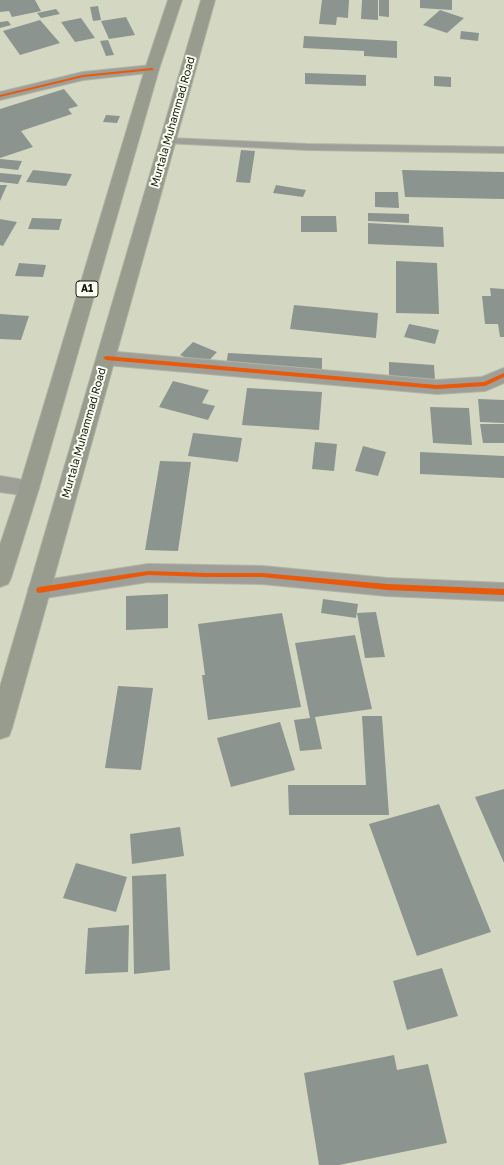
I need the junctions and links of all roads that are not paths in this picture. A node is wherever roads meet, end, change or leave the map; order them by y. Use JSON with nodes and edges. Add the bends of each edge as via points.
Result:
{"nodes":[{"id":1,"x":175,"y":0,"type":"edge"},
{"id":2,"x":208,"y":0,"type":"edge"},
{"id":3,"x":152,"y":69,"type":"junction"},
{"id":4,"x":2,"y":93,"type":"edge"},
{"id":5,"x":168,"y":140,"type":"junction"},
{"id":6,"x":504,"y":150,"type":"edge"},
{"id":7,"x":106,"y":358,"type":"junction"},
{"id":8,"x":504,"y":375,"type":"edge"},
{"id":9,"x":0,"y":484,"type":"edge"},
{"id":10,"x":29,"y":488,"type":"junction"},
{"id":11,"x":0,"y":578,"type":"edge"},
{"id":12,"x":39,"y":590,"type":"junction"},
{"id":13,"x":504,"y":592,"type":"edge"},
{"id":14,"x":0,"y":728,"type":"edge"}],
"edges":[{"from":1,"to":3,"type":"highway","number":"A1"},
{"from":2,"to":5,"type":"highway","name":"Murtala Muhammad Road"},
{"from":3,"to":4,"type":"street","via":[[83,76]]},
{"from":3,"to":10,"type":"highway","number":"A1"},
{"from":5,"to":6,"type":"lane","via":[[307,147]]},
{"from":5,"to":7,"type":"highway","name":"Murtala Muhammad Road"},
{"from":7,"to":8,"type":"street","via":[[437,387],[485,384]]},
{"from":7,"to":12,"type":"highway","name":"Murtala Muhammad Road"},
{"from":9,"to":10,"type":"street"},
{"from":10,"to":11,"type":"highway","number":"A1"},
{"from":12,"to":13,"type":"street","via":[[148,573],[262,574],[387,587]]},
{"from":12,"to":14,"type":"highway","name":"Murtala Muhammad Road"}]}
